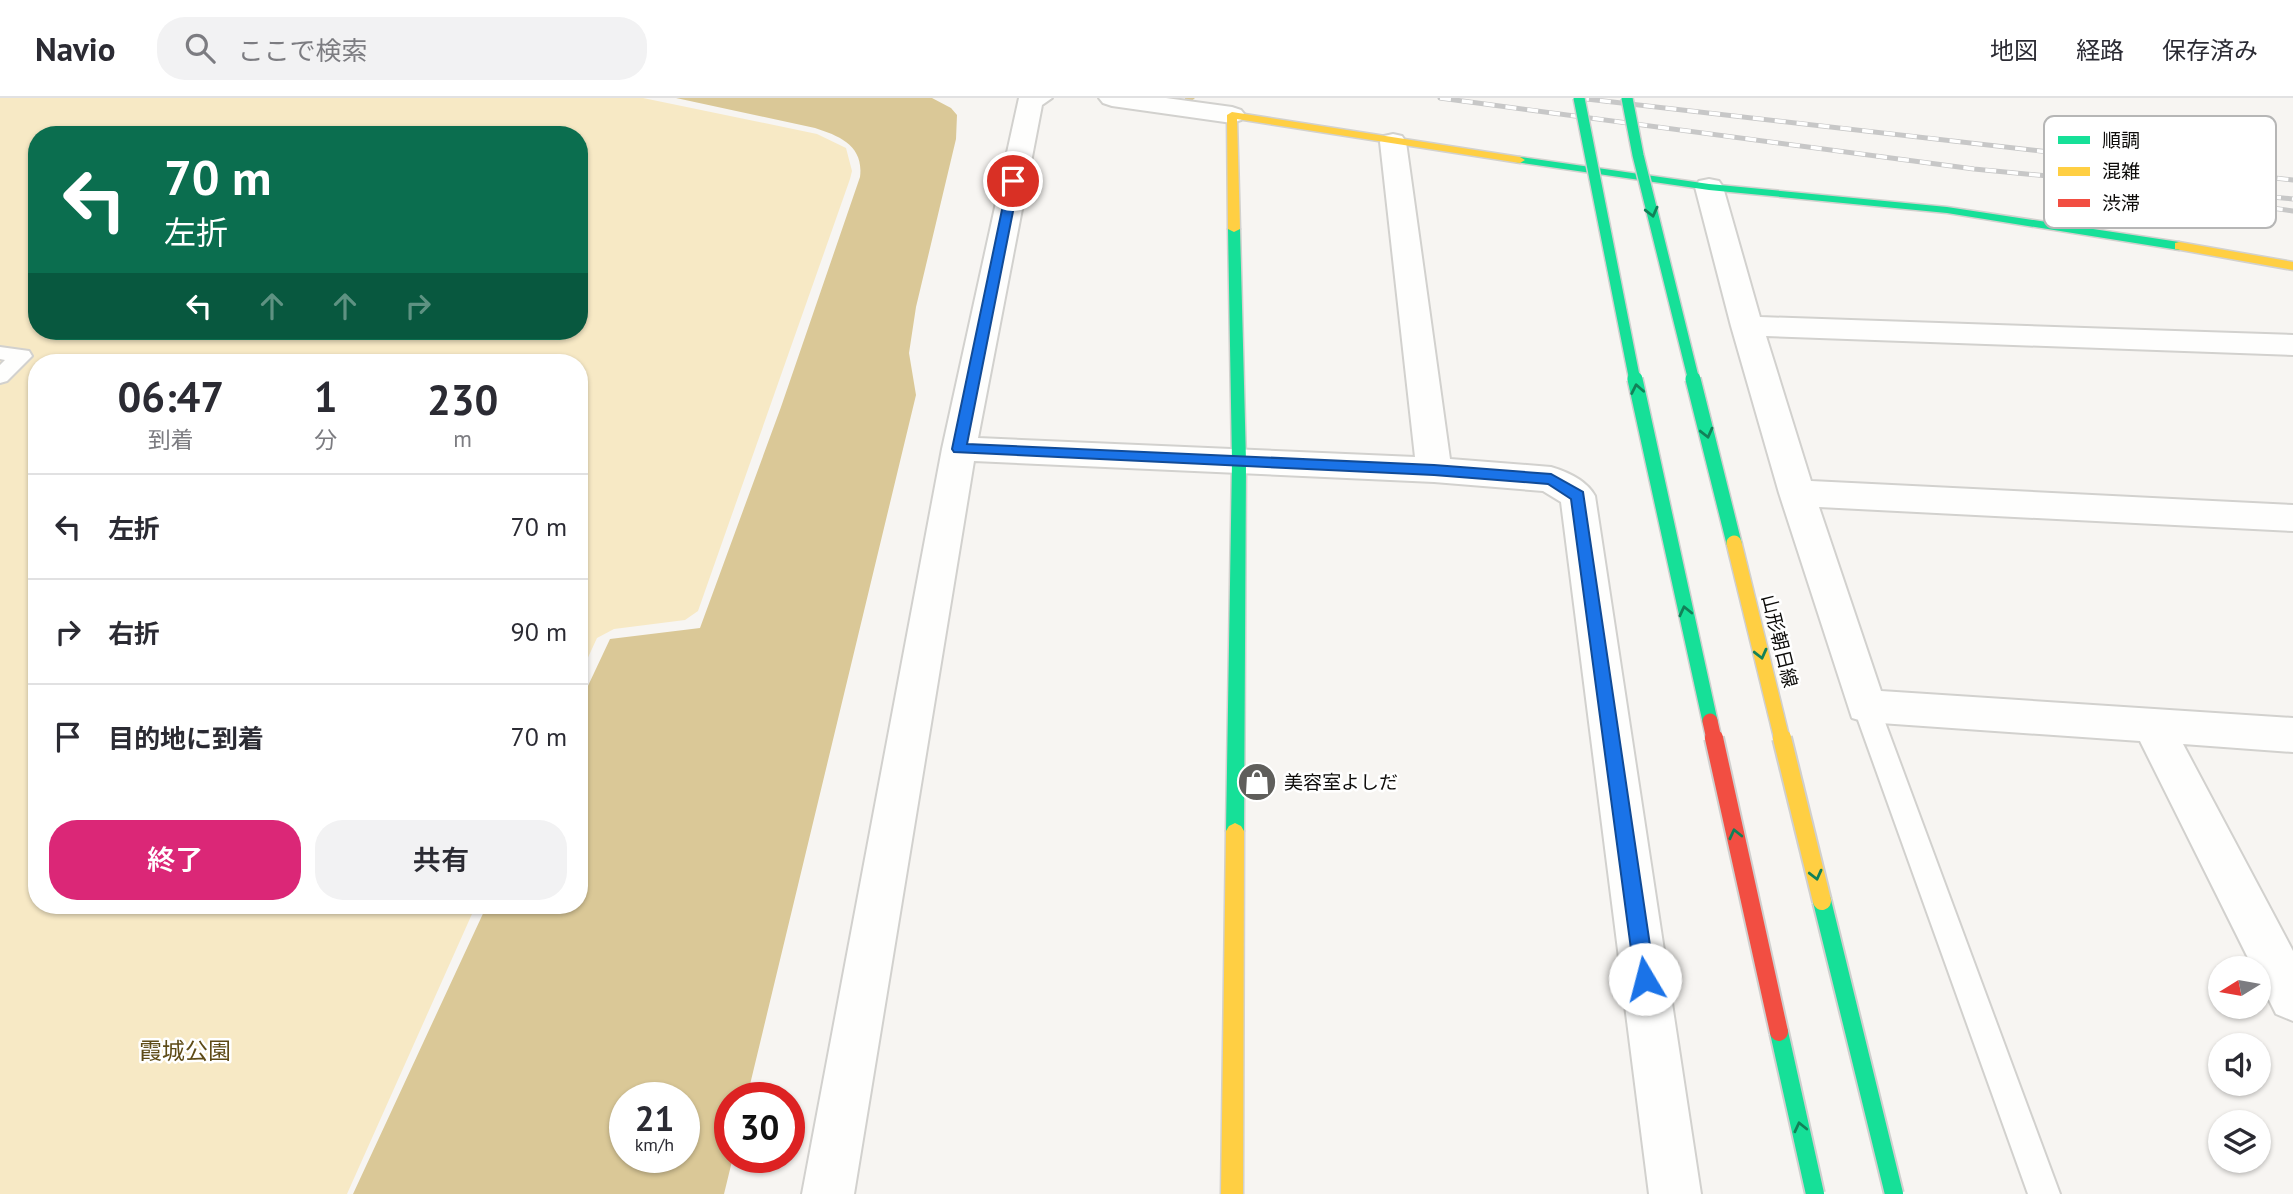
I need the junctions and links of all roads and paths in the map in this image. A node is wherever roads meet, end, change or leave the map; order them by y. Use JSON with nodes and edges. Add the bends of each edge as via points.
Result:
{"nodes":[{"id":1,"x":1039,"y":98,"type":"edge"},
{"id":2,"x":1112,"y":98,"type":"edge"},
{"id":3,"x":1579,"y":98,"type":"edge"},
{"id":4,"x":1627,"y":98,"type":"edge"},
{"id":5,"x":1232,"y":115,"type":"junction"},
{"id":6,"x":1393,"y":142,"type":"junction"},
{"id":7,"x":1709,"y":187,"type":"junction"},
{"id":8,"x":2044,"y":225,"type":"edge"},
{"id":9,"x":2064,"y":228,"type":"edge"},
{"id":10,"x":2293,"y":266,"type":"edge"},
{"id":11,"x":1746,"y":327,"type":"junction"},
{"id":12,"x":2293,"y":345,"type":"edge"},
{"id":13,"x":0,"y":353,"type":"edge"},
{"id":14,"x":0,"y":376,"type":"edge"},
{"id":15,"x":959,"y":449,"type":"junction"},
{"id":16,"x":1239,"y":461,"type":"junction"},
{"id":17,"x":1434,"y":470,"type":"junction"},
{"id":18,"x":1796,"y":493,"type":"junction"},
{"id":19,"x":2293,"y":518,"type":"edge"},
{"id":20,"x":1866,"y":706,"type":"junction"},
{"id":21,"x":2153,"y":726,"type":"junction"},
{"id":22,"x":2293,"y":735,"type":"edge"},
{"id":23,"x":2293,"y":998,"type":"edge"},
{"id":24,"x":828,"y":1194,"type":"edge"},
{"id":25,"x":1232,"y":1194,"type":"edge"},
{"id":26,"x":1675,"y":1194,"type":"edge"},
{"id":27,"x":1815,"y":1194,"type":"edge"},
{"id":28,"x":1894,"y":1194,"type":"edge"},
{"id":29,"x":2044,"y":1194,"type":"edge"}],
"edges":[{"from":1,"to":15,"type":"street","via":[[1030,101]]},
{"from":2,"to":5,"type":"street"},
{"from":27,"to":3,"type":"main road","one_way":true,"bridge":true,"via":[[1644,427]]},
{"from":4,"to":28,"type":"main road","name":"山形朝日線","one_way":true,"bridge":true},
{"from":5,"to":6,"type":"main road"},
{"from":5,"to":16,"type":"main road"},
{"from":6,"to":7,"type":"main road"},
{"from":6,"to":17,"type":"street"},
{"from":7,"to":8,"type":"main road","via":[[1947,210]]},
{"from":7,"to":11,"type":"street"},
{"from":9,"to":10,"type":"main road"},
{"from":11,"to":12,"type":"street"},
{"from":11,"to":18,"type":"street"},
{"from":13,"to":14,"type":"lane","via":[[22,356]]},
{"from":15,"to":16,"type":"street"},
{"from":15,"to":24,"type":"street"},
{"from":16,"to":17,"type":"street"},
{"from":16,"to":25,"type":"main road"},
{"from":17,"to":26,"type":"street","via":[[1551,479],[1578,496]]},
{"from":18,"to":19,"type":"street"},
{"from":18,"to":20,"type":"street"},
{"from":20,"to":21,"type":"street"},
{"from":20,"to":29,"type":"lane"},
{"from":21,"to":22,"type":"street"},
{"from":21,"to":23,"type":"street"}]}
